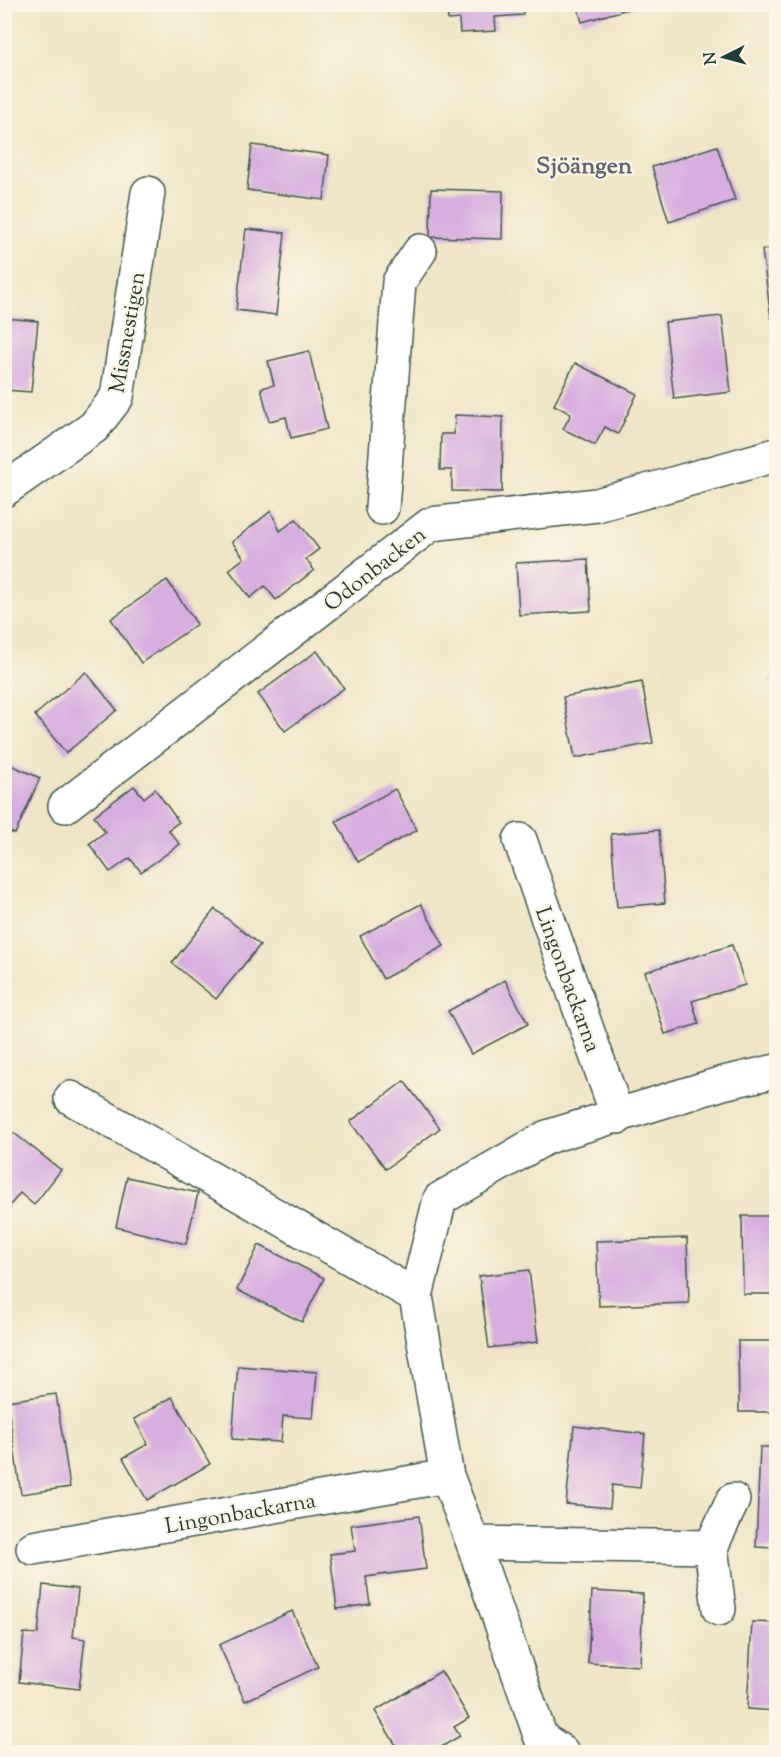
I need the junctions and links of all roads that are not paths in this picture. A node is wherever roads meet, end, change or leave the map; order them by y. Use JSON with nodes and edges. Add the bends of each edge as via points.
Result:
{"nodes":[{"id":1,"x":148,"y":193,"type":"dead end"},
{"id":2,"x":420,"y":251,"type":"dead end"},
{"id":3,"x":777,"y":455,"type":"edge"},
{"id":4,"x":4,"y":490,"type":"edge"},
{"id":5,"x":382,"y":508,"type":"dead end"},
{"id":6,"x":65,"y":806,"type":"dead end"},
{"id":7,"x":520,"y":840,"type":"dead end"},
{"id":8,"x":777,"y":1071,"type":"edge"},
{"id":9,"x":71,"y":1098,"type":"dead end"},
{"id":10,"x":618,"y":1117,"type":"junction"},
{"id":11,"x":416,"y":1296,"type":"junction"},
{"id":12,"x":447,"y":1476,"type":"junction"},
{"id":13,"x":733,"y":1500,"type":"dead end"},
{"id":14,"x":473,"y":1543,"type":"junction"},
{"id":15,"x":711,"y":1547,"type":"junction"},
{"id":16,"x":33,"y":1548,"type":"dead end"},
{"id":17,"x":719,"y":1609,"type":"dead end"},
{"id":18,"x":541,"y":1748,"type":"edge"}],
"edges":[{"from":1,"to":4,"type":"street","name":"Missnestigen","via":[[117,397],[94,427]]},
{"from":2,"to":5,"type":"street","via":[[399,282]]},
{"from":3,"to":6,"type":"street","name":"Odonbacken","via":[[597,505],[431,524]]},
{"from":7,"to":10,"type":"street","name":"Lingonbackarna"},
{"from":8,"to":10,"type":"street","via":[[723,1083]]},
{"from":9,"to":11,"type":"street"},
{"from":10,"to":11,"type":"street","via":[[548,1137],[440,1199]]},
{"from":11,"to":12,"type":"street"},
{"from":12,"to":14,"type":"street"},
{"from":12,"to":16,"type":"street","name":"Lingonbackarna"},
{"from":13,"to":15,"type":"street"},
{"from":14,"to":15,"type":"street"},
{"from":14,"to":18,"type":"street"},
{"from":15,"to":17,"type":"street"}]}
